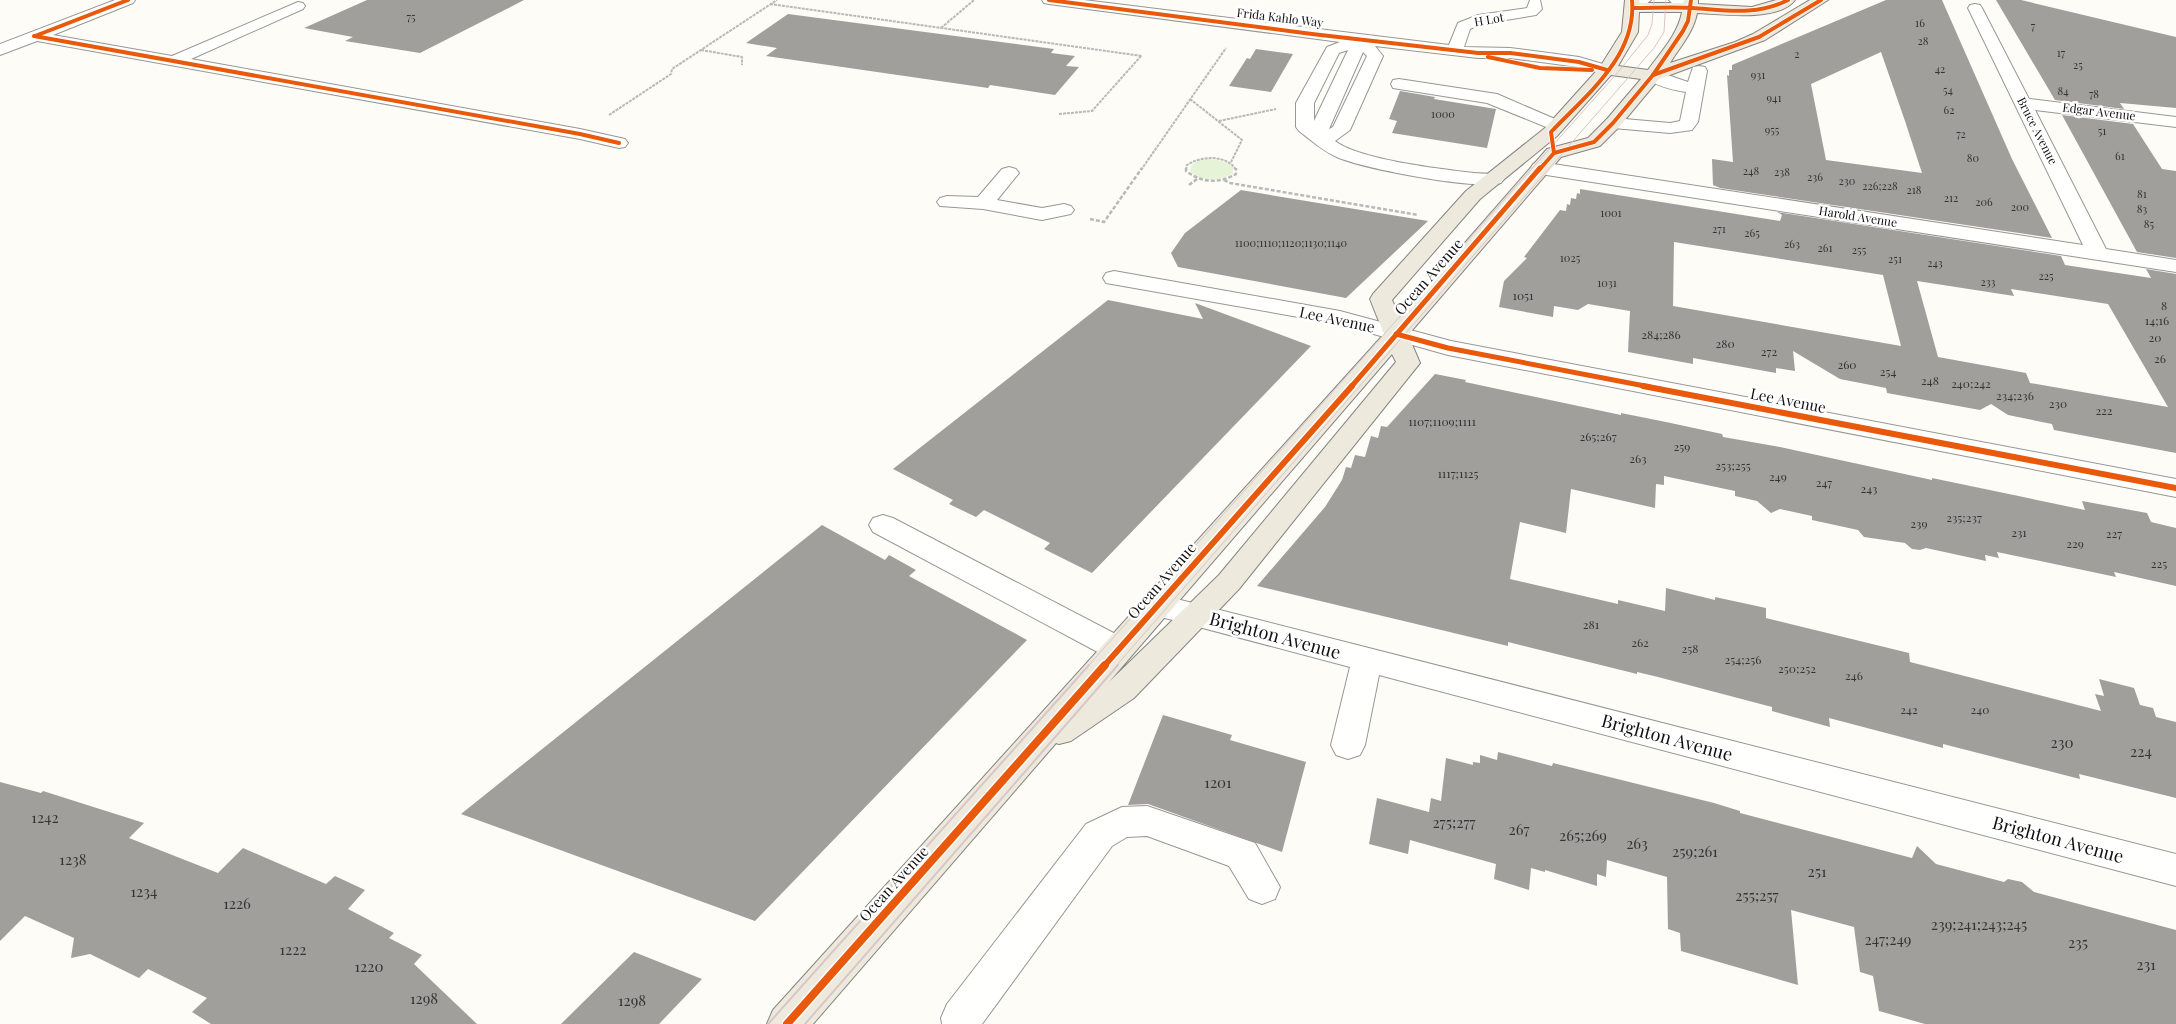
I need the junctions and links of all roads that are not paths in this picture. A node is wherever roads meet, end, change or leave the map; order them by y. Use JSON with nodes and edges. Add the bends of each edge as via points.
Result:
{"nodes":[{"id":1,"x":128,"y":0,"type":"edge"},
{"id":2,"x":1049,"y":0,"type":"edge"},
{"id":3,"x":1182,"y":0,"type":"edge"},
{"id":4,"x":1676,"y":0,"type":"edge"},
{"id":5,"x":1788,"y":0,"type":"edge"},
{"id":6,"x":1821,"y":0,"type":"edge"},
{"id":7,"x":272,"y":1,"type":"dead end"},
{"id":8,"x":304,"y":3,"type":"edge"},
{"id":9,"x":1535,"y":3,"type":"dead end"},
{"id":10,"x":1636,"y":3,"type":"edge"},
{"id":11,"x":1691,"y":4,"type":"edge"},
{"id":12,"x":1976,"y":8,"type":"dead end"},
{"id":13,"x":1180,"y":17,"type":"junction"},
{"id":14,"x":34,"y":36,"type":"junction"},
{"id":15,"x":1361,"y":40,"type":"junction"},
{"id":16,"x":175,"y":43,"type":"dead end"},
{"id":17,"x":203,"y":48,"type":"junction"},
{"id":18,"x":0,"y":50,"type":"edge"},
{"id":19,"x":1455,"y":50,"type":"junction"},
{"id":20,"x":174,"y":61,"type":"junction"},
{"id":21,"x":1607,"y":70,"type":"junction"},
{"id":22,"x":1699,"y":71,"type":"dead end"},
{"id":23,"x":1653,"y":75,"type":"junction"},
{"id":24,"x":1399,"y":84,"type":"dead end"},
{"id":25,"x":1696,"y":89,"type":"junction"},
{"id":26,"x":2022,"y":103,"type":"junction"},
{"id":27,"x":2176,"y":122,"type":"edge"},
{"id":28,"x":1612,"y":123,"type":"junction"},
{"id":29,"x":1554,"y":129,"type":"junction"},
{"id":30,"x":1322,"y":141,"type":"junction"},
{"id":31,"x":620,"y":143,"type":"dead end"},
{"id":32,"x":1554,"y":153,"type":"junction"},
{"id":33,"x":1540,"y":168,"type":"junction"},
{"id":34,"x":1009,"y":173,"type":"dead end"},
{"id":35,"x":1494,"y":179,"type":"junction"},
{"id":36,"x":947,"y":202,"type":"dead end"},
{"id":37,"x":983,"y":204,"type":"junction"},
{"id":38,"x":1064,"y":210,"type":"dead end"},
{"id":39,"x":2098,"y":254,"type":"junction"},
{"id":40,"x":2176,"y":266,"type":"edge"},
{"id":41,"x":1114,"y":278,"type":"dead end"},
{"id":42,"x":1396,"y":334,"type":"junction"},
{"id":43,"x":2176,"y":488,"type":"edge"},
{"id":44,"x":883,"y":524,"type":"dead end"},
{"id":45,"x":1157,"y":605,"type":"junction"},
{"id":46,"x":1196,"y":616,"type":"junction"},
{"id":47,"x":1118,"y":649,"type":"junction"},
{"id":48,"x":1367,"y":660,"type":"junction"},
{"id":49,"x":1348,"y":745,"type":"dead end"},
{"id":50,"x":1027,"y":753,"type":"junction"},
{"id":51,"x":2176,"y":870,"type":"edge"},
{"id":52,"x":1262,"y":887,"type":"dead end"},
{"id":53,"x":787,"y":1024,"type":"edge"},
{"id":54,"x":962,"y":1024,"type":"edge"}],
"edges":[{"from":1,"to":14,"type":"street"},
{"from":2,"to":13,"type":"street","name":"Frida Kahlo Way"},
{"from":3,"to":13,"type":"street"},
{"from":4,"to":11,"type":"street"},
{"from":5,"to":11,"type":"main road","via":[[1766,10],[1733,11]]},
{"from":6,"to":23,"type":"main road","via":[[1741,45]]},
{"from":7,"to":8,"type":"street"},
{"from":8,"to":17,"type":"street"},
{"from":9,"to":19,"type":"street","name":"H Lot","via":[[1531,12],[1478,20],[1463,26]]},
{"from":10,"to":11,"type":"main road"},
{"from":10,"to":21,"type":"main road","name":"Ocean Avenue","via":[[1630,32]]},
{"from":11,"to":23,"type":"main road","via":[[1683,31]]},
{"from":12,"to":26,"type":"street","name":"Bruce Avenue"},
{"from":13,"to":15,"type":"street","name":"Frida Kahlo Way"},
{"from":14,"to":18,"type":"street"},
{"from":14,"to":20,"type":"street"},
{"from":15,"to":19,"type":"street","name":"Frida Kahlo Way"},
{"from":15,"to":30,"type":"street","via":[[1375,56],[1341,130]]},
{"from":15,"to":30,"type":"street","via":[[1333,50],[1305,103],[1305,126]]},
{"from":16,"to":17,"type":"street"},
{"from":17,"to":20,"type":"street"},
{"from":19,"to":21,"type":"street","name":"Frida Kahlo Way","via":[[1478,53],[1507,63],[1552,69]]},
{"from":20,"to":31,"type":"street"},
{"from":21,"to":23,"type":"main road","name":"Frida Kahlo Way"},
{"from":21,"to":29,"type":"main road","name":"Ocean Avenue"},
{"from":22,"to":25,"type":"street"},
{"from":23,"to":25,"type":"street"},
{"from":23,"to":28,"type":"main road"},
{"from":24,"to":29,"type":"street","via":[[1491,98]]},
{"from":25,"to":28,"type":"street","via":[[1686,126],[1670,128]]},
{"from":26,"to":27,"type":"street","name":"Edgar Avenue"},
{"from":26,"to":39,"type":"street","name":"Bruce Avenue"},
{"from":28,"to":32,"type":"main road","via":[[1594,142]]},
{"from":29,"to":32,"type":"main road"},
{"from":29,"to":35,"type":"main road","name":"Ocean Avenue"},
{"from":30,"to":35,"type":"street","via":[[1347,155],[1375,163]]},
{"from":32,"to":33,"type":"main road","name":"Ocean Avenue"},
{"from":33,"to":39,"type":"street","name":"Harold Avenue"},
{"from":33,"to":42,"type":"main road","name":"Ocean Avenue"},
{"from":34,"to":37,"type":"street"},
{"from":35,"to":42,"type":"main road","name":"Ocean Avenue","via":[[1473,195],[1381,299]]},
{"from":36,"to":37,"type":"street"},
{"from":37,"to":38,"type":"street","via":[[1042,214]]},
{"from":39,"to":40,"type":"street","name":"Harold Avenue"},
{"from":41,"to":42,"type":"street","name":"Lee Avenue","via":[[1340,318]]},
{"from":42,"to":43,"type":"street","name":"Lee Avenue","via":[[1458,349]]},
{"from":42,"to":45,"type":"main road","name":"Ocean Avenue"},
{"from":42,"to":46,"type":"main road","name":"Ocean Avenue","via":[[1408,364],[1229,582]]},
{"from":44,"to":47,"type":"street"},
{"from":45,"to":46,"type":"street","name":"Brighton Avenue"},
{"from":45,"to":47,"type":"main road","name":"Ocean Avenue"},
{"from":46,"to":48,"type":"street","name":"Brighton Avenue"},
{"from":46,"to":50,"type":"main road","name":"Ocean Avenue","via":[[1123,689]]},
{"from":47,"to":50,"type":"main road","name":"Ocean Avenue"},
{"from":48,"to":49,"type":"street"},
{"from":48,"to":51,"type":"street","name":"Brighton Avenue"},
{"from":50,"to":53,"type":"main road","name":"Ocean Avenue"},
{"from":52,"to":54,"type":"street","via":[[1242,854],[1147,821],[1122,822],[1099,835],[961,1018]]}]}
